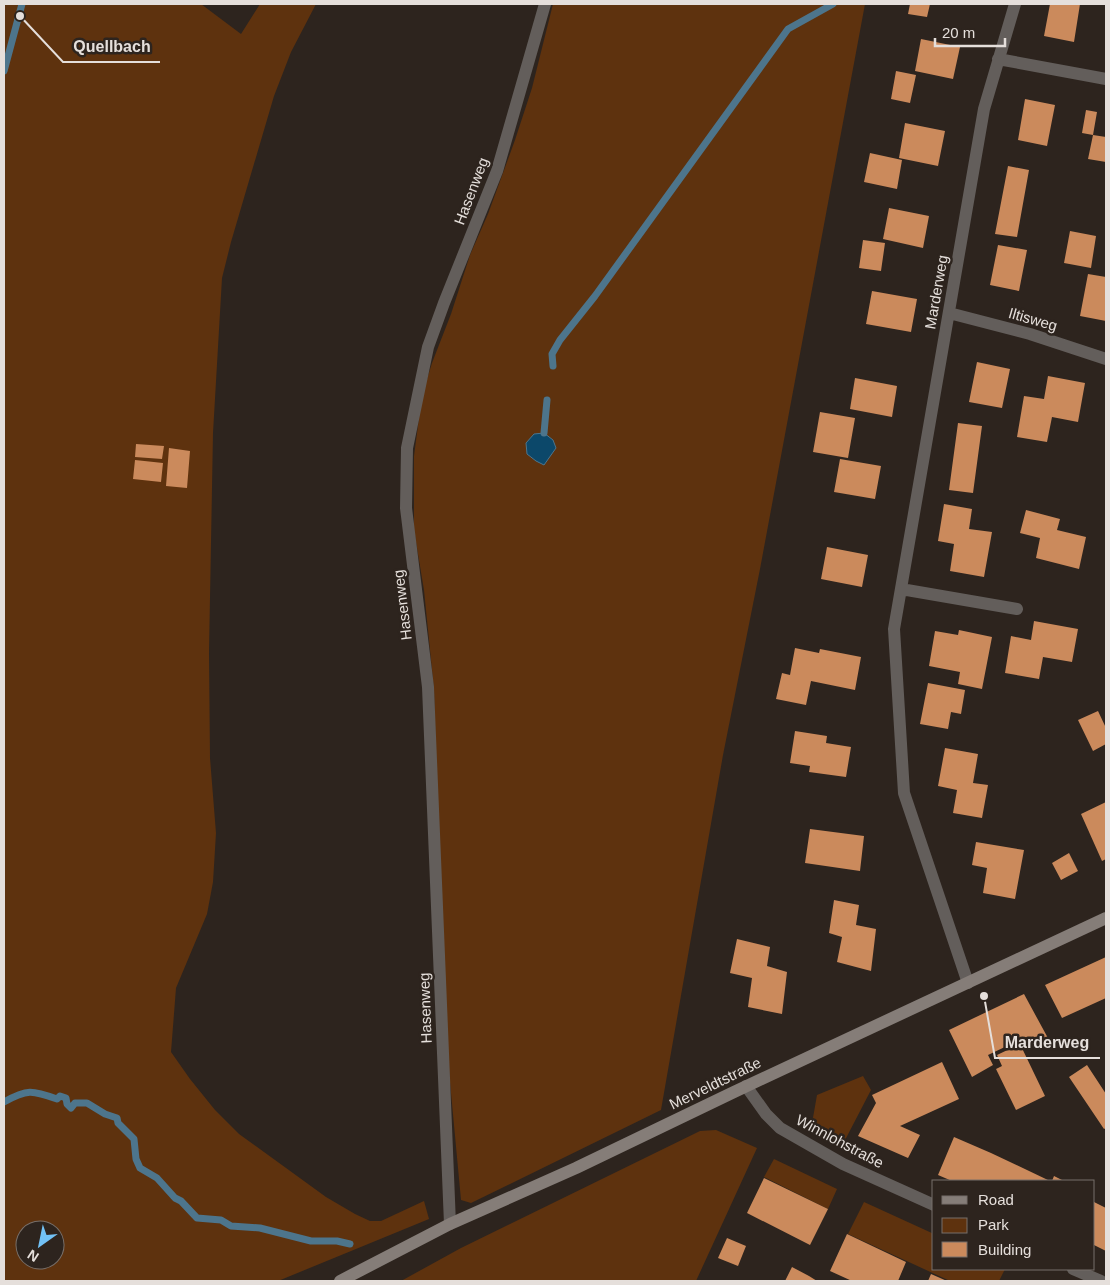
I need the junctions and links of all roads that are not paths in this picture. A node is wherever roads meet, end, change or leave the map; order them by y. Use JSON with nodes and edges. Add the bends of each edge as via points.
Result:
{"nodes":[{"id":1,"x":545,"y":4,"type":"edge"},
{"id":2,"x":1015,"y":4,"type":"edge"},
{"id":3,"x":998,"y":59,"type":"junction"},
{"id":4,"x":1106,"y":79,"type":"edge"},
{"id":5,"x":949,"y":313,"type":"junction"},
{"id":6,"x":1106,"y":359,"type":"edge"},
{"id":7,"x":901,"y":589,"type":"junction"},
{"id":8,"x":1017,"y":610,"type":"dead end"},
{"id":9,"x":1106,"y":918,"type":"edge"},
{"id":10,"x":968,"y":983,"type":"junction"},
{"id":11,"x":746,"y":1086,"type":"junction"},
{"id":12,"x":932,"y":1204,"type":"edge"},
{"id":13,"x":450,"y":1224,"type":"junction"},
{"id":14,"x":1075,"y":1270,"type":"edge"},
{"id":15,"x":340,"y":1281,"type":"edge"},
{"id":16,"x":1100,"y":1281,"type":"edge"}],
"edges":[{"from":1,"to":13,"type":"street","name":"Hasenweg","via":[[497,171],[428,347],[407,448],[406,508],[428,687]]},
{"from":2,"to":3,"type":"street","name":"Marderweg"},
{"from":3,"to":4,"type":"street"},
{"from":3,"to":5,"type":"street","name":"Marderweg","via":[[984,109]]},
{"from":5,"to":6,"type":"street","name":"Iltisweg","via":[[1030,334]]},
{"from":5,"to":7,"type":"street","name":"Marderweg"},
{"from":7,"to":8,"type":"street"},
{"from":7,"to":10,"type":"street","name":"Marderweg","via":[[894,629],[904,793]]},
{"from":9,"to":10,"type":"main road","name":"Merveldtstraße"},
{"from":10,"to":11,"type":"main road","name":"Merveldtstraße"},
{"from":11,"to":12,"type":"street","name":"Winnlohstraße","via":[[780,1128],[843,1164]]},
{"from":11,"to":13,"type":"main road","name":"Merveldtstraße"},
{"from":13,"to":15,"type":"main road","name":"Merveldtstraße"},
{"from":14,"to":16,"type":"street"}]}
